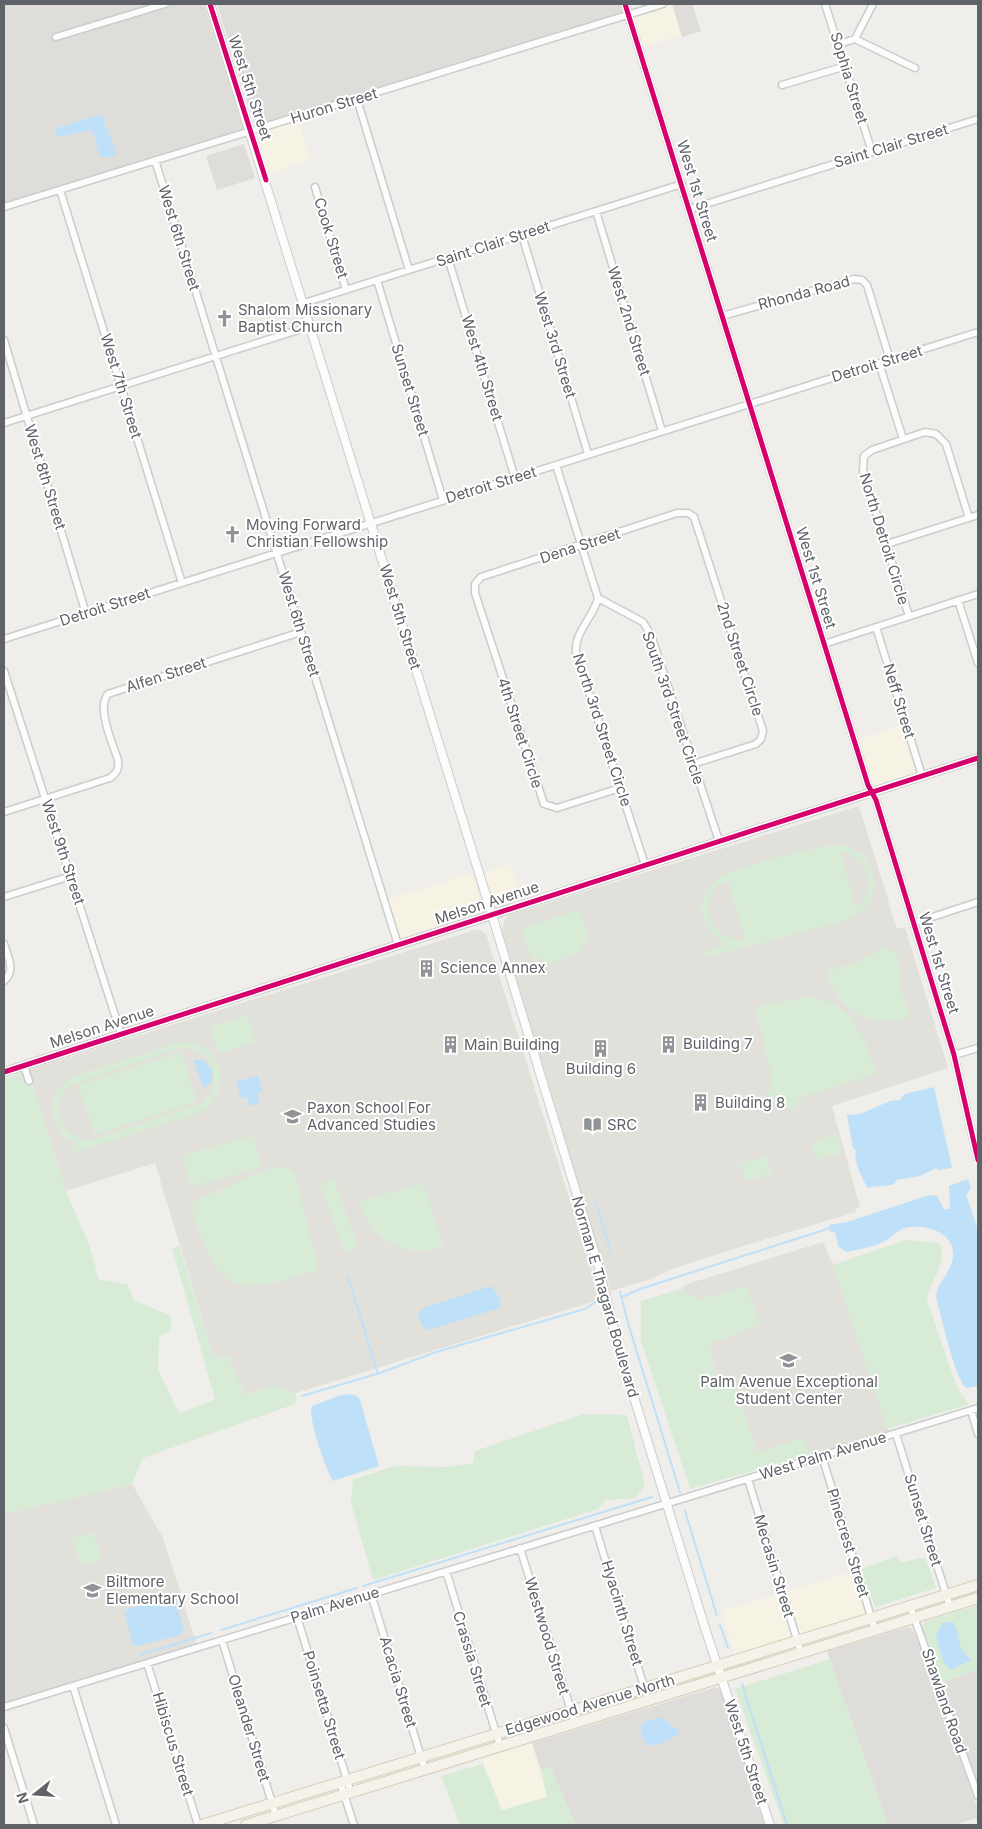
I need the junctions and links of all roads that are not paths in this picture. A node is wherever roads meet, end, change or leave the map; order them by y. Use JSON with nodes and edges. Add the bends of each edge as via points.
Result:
{"nodes":[{"id":1,"x":165,"y":4,"type":"edge"},
{"id":2,"x":210,"y":4,"type":"edge"},
{"id":3,"x":625,"y":4,"type":"edge"},
{"id":4,"x":663,"y":4,"type":"edge"},
{"id":5,"x":826,"y":4,"type":"edge"},
{"id":6,"x":873,"y":4,"type":"edge"},
{"id":7,"x":629,"y":14,"type":"junction"},
{"id":8,"x":56,"y":37,"type":"dead end"},
{"id":9,"x":855,"y":39,"type":"junction"},
{"id":10,"x":839,"y":44,"type":"junction"},
{"id":11,"x":846,"y":66,"type":"junction"},
{"id":12,"x":914,"y":68,"type":"dead end"},
{"id":13,"x":782,"y":85,"type":"dead end"},
{"id":14,"x":356,"y":99,"type":"junction"},
{"id":15,"x":978,"y":120,"type":"edge"},
{"id":16,"x":251,"y":132,"type":"junction"},
{"id":17,"x":872,"y":152,"type":"junction"},
{"id":18,"x":155,"y":160,"type":"junction"},
{"id":19,"x":682,"y":184,"type":"junction"},
{"id":20,"x":315,"y":187,"type":"dead end"},
{"id":21,"x":60,"y":190,"type":"junction"},
{"id":22,"x":4,"y":207,"type":"edge"},
{"id":23,"x":690,"y":209,"type":"junction"},
{"id":24,"x":596,"y":211,"type":"junction"},
{"id":25,"x":522,"y":235,"type":"junction"},
{"id":26,"x":448,"y":258,"type":"junction"},
{"id":27,"x":409,"y":270,"type":"junction"},
{"id":28,"x":377,"y":280,"type":"junction"},
{"id":29,"x":346,"y":290,"type":"junction"},
{"id":30,"x":304,"y":303,"type":"junction"},
{"id":31,"x":722,"y":316,"type":"junction"},
{"id":32,"x":311,"y":326,"type":"junction"},
{"id":33,"x":978,"y":332,"type":"edge"},
{"id":34,"x":4,"y":340,"type":"edge"},
{"id":35,"x":216,"y":357,"type":"junction"},
{"id":36,"x":890,"y":360,"type":"junction"},
{"id":37,"x":879,"y":364,"type":"junction"},
{"id":38,"x":121,"y":387,"type":"junction"},
{"id":39,"x":749,"y":404,"type":"junction"},
{"id":40,"x":27,"y":416,"type":"junction"},
{"id":41,"x":4,"y":423,"type":"edge"},
{"id":42,"x":662,"y":431,"type":"junction"},
{"id":43,"x":903,"y":439,"type":"junction"},
{"id":44,"x":588,"y":454,"type":"junction"},
{"id":45,"x":556,"y":465,"type":"junction"},
{"id":46,"x":515,"y":478,"type":"junction"},
{"id":47,"x":443,"y":500,"type":"junction"},
{"id":48,"x":688,"y":513,"type":"joint"},
{"id":49,"x":978,"y":515,"type":"edge"},
{"id":50,"x":969,"y":518,"type":"junction"},
{"id":51,"x":371,"y":523,"type":"junction"},
{"id":52,"x":582,"y":544,"type":"junction"},
{"id":53,"x":886,"y":544,"type":"junction"},
{"id":54,"x":277,"y":553,"type":"junction"},
{"id":55,"x":182,"y":583,"type":"junction"},
{"id":56,"x":475,"y":584,"type":"joint"},
{"id":57,"x":978,"y":594,"type":"edge"},
{"id":58,"x":598,"y":598,"type":"junction"},
{"id":59,"x":958,"y":600,"type":"junction"},
{"id":60,"x":86,"y":614,"type":"junction"},
{"id":61,"x":908,"y":616,"type":"junction"},
{"id":62,"x":876,"y":627,"type":"junction"},
{"id":63,"x":301,"y":632,"type":"junction"},
{"id":64,"x":4,"y":639,"type":"edge"},
{"id":65,"x":824,"y":644,"type":"junction"},
{"id":66,"x":978,"y":663,"type":"edge"},
{"id":67,"x":4,"y":671,"type":"edge"},
{"id":68,"x":978,"y":758,"type":"edge"},
{"id":69,"x":693,"y":764,"type":"junction"},
{"id":70,"x":922,"y":776,"type":"junction"},
{"id":71,"x":620,"y":788,"type":"junction"},
{"id":72,"x":872,"y":792,"type":"junction"},
{"id":73,"x":45,"y":798,"type":"junction"},
{"id":74,"x":4,"y":812,"type":"edge"},
{"id":75,"x":719,"y":842,"type":"junction"},
{"id":76,"x":645,"y":865,"type":"junction"},
{"id":77,"x":70,"y":876,"type":"junction"},
{"id":78,"x":4,"y":897,"type":"edge"},
{"id":79,"x":978,"y":902,"type":"edge"},
{"id":80,"x":492,"y":915,"type":"junction"},
{"id":81,"x":914,"y":923,"type":"junction"},
{"id":82,"x":4,"y":944,"type":"edge"},
{"id":83,"x":398,"y":945,"type":"junction"},
{"id":84,"x":6,"y":979,"type":"edge"},
{"id":85,"x":121,"y":1034,"type":"junction"},
{"id":86,"x":978,"y":1048,"type":"edge"},
{"id":87,"x":954,"y":1055,"type":"junction"},
{"id":88,"x":24,"y":1066,"type":"junction"},
{"id":89,"x":4,"y":1072,"type":"edge"},
{"id":90,"x":29,"y":1081,"type":"dead end"},
{"id":91,"x":978,"y":1160,"type":"edge"},
{"id":92,"x":978,"y":1408,"type":"edge"},
{"id":93,"x":971,"y":1410,"type":"junction"},
{"id":94,"x":896,"y":1434,"type":"junction"},
{"id":95,"x":978,"y":1434,"type":"edge"},
{"id":96,"x":822,"y":1456,"type":"junction"},
{"id":97,"x":748,"y":1480,"type":"junction"},
{"id":98,"x":667,"y":1504,"type":"junction"},
{"id":99,"x":595,"y":1526,"type":"junction"},
{"id":100,"x":520,"y":1548,"type":"junction"},
{"id":101,"x":446,"y":1571,"type":"junction"},
{"id":102,"x":978,"y":1585,"type":"edge"},
{"id":103,"x":371,"y":1594,"type":"junction"},
{"id":104,"x":946,"y":1595,"type":"junction"},
{"id":105,"x":978,"y":1598,"type":"edge"},
{"id":106,"x":910,"y":1606,"type":"junction"},
{"id":107,"x":950,"y":1607,"type":"junction"},
{"id":108,"x":296,"y":1617,"type":"junction"},
{"id":109,"x":871,"y":1618,"type":"junction"},
{"id":110,"x":914,"y":1618,"type":"junction"},
{"id":111,"x":875,"y":1630,"type":"junction"},
{"id":112,"x":222,"y":1640,"type":"junction"},
{"id":113,"x":797,"y":1641,"type":"junction"},
{"id":114,"x":801,"y":1653,"type":"junction"},
{"id":115,"x":148,"y":1663,"type":"junction"},
{"id":116,"x":717,"y":1666,"type":"junction"},
{"id":117,"x":722,"y":1678,"type":"junction"},
{"id":118,"x":73,"y":1686,"type":"junction"},
{"id":119,"x":644,"y":1688,"type":"junction"},
{"id":120,"x":648,"y":1700,"type":"junction"},
{"id":121,"x":4,"y":1707,"type":"edge"},
{"id":122,"x":570,"y":1711,"type":"junction"},
{"id":123,"x":575,"y":1723,"type":"junction"},
{"id":124,"x":4,"y":1728,"type":"edge"},
{"id":125,"x":496,"y":1734,"type":"junction"},
{"id":126,"x":500,"y":1746,"type":"junction"},
{"id":127,"x":422,"y":1757,"type":"junction"},
{"id":128,"x":425,"y":1770,"type":"junction"},
{"id":129,"x":344,"y":1781,"type":"junction"},
{"id":130,"x":348,"y":1794,"type":"junction"},
{"id":131,"x":978,"y":1796,"type":"edge"},
{"id":132,"x":272,"y":1804,"type":"junction"},
{"id":133,"x":276,"y":1816,"type":"junction"},
{"id":134,"x":34,"y":1825,"type":"edge"},
{"id":135,"x":116,"y":1825,"type":"edge"},
{"id":136,"x":198,"y":1825,"type":"edge"},
{"id":137,"x":202,"y":1825,"type":"edge"},
{"id":138,"x":246,"y":1825,"type":"edge"},
{"id":139,"x":354,"y":1825,"type":"edge"},
{"id":140,"x":770,"y":1825,"type":"edge"}],
"edges":[{"from":1,"to":8,"type":"street"},
{"from":2,"to":16,"type":"street","name":"West 5th Street"},
{"from":3,"to":7,"type":"street","name":"West 1st Street"},
{"from":4,"to":7,"type":"street","name":"Huron Street"},
{"from":5,"to":10,"type":"street","name":"Sophia Street"},
{"from":6,"to":9,"type":"street"},
{"from":7,"to":14,"type":"street","name":"Huron Street"},
{"from":7,"to":19,"type":"street","name":"West 1st Street"},
{"from":9,"to":10,"type":"street"},
{"from":9,"to":12,"type":"street"},
{"from":10,"to":11,"type":"street","name":"Sophia Street"},
{"from":11,"to":13,"type":"street"},
{"from":11,"to":17,"type":"street","name":"Sophia Street"},
{"from":14,"to":16,"type":"street","name":"Huron Street"},
{"from":14,"to":27,"type":"street"},
{"from":15,"to":17,"type":"street","name":"Saint Clair Street"},
{"from":16,"to":18,"type":"street","name":"Huron Street"},
{"from":16,"to":30,"type":"street","name":"West 5th Street"},
{"from":17,"to":23,"type":"street","name":"Saint Clair Street"},
{"from":18,"to":21,"type":"street","name":"Huron Street"},
{"from":18,"to":35,"type":"street","name":"West 6th Street"},
{"from":19,"to":23,"type":"street","name":"West 1st Street"},
{"from":19,"to":24,"type":"street","name":"Saint Clair Street"},
{"from":20,"to":29,"type":"street","name":"Cook Street"},
{"from":21,"to":22,"type":"street","name":"Huron Street"},
{"from":21,"to":38,"type":"street","name":"West 7th Street"},
{"from":23,"to":31,"type":"street","name":"West 1st Street"},
{"from":24,"to":25,"type":"street","name":"Saint Clair Street"},
{"from":24,"to":42,"type":"street","name":"West 2nd Street"},
{"from":25,"to":26,"type":"street","name":"Saint Clair Street"},
{"from":25,"to":44,"type":"street","name":"West 3rd Street"},
{"from":26,"to":27,"type":"street","name":"Saint Clair Street"},
{"from":26,"to":46,"type":"street","name":"West 4th Street"},
{"from":27,"to":28,"type":"street","name":"Saint Clair Street"},
{"from":28,"to":29,"type":"street","name":"Saint Clair Street"},
{"from":28,"to":47,"type":"street","name":"Sunset Street"},
{"from":29,"to":30,"type":"street","name":"Saint Clair Street"},
{"from":30,"to":32,"type":"street","name":"West 5th Street"},
{"from":31,"to":36,"type":"street","name":"Rhonda Road","via":[[854,279],[862,280],[867,285]]},
{"from":31,"to":39,"type":"street","name":"West 1st Street"},
{"from":32,"to":35,"type":"street"},
{"from":32,"to":51,"type":"street","name":"West 5th Street"},
{"from":33,"to":36,"type":"street","name":"Detroit Street"},
{"from":34,"to":40,"type":"street","name":"West 8th Street"},
{"from":35,"to":38,"type":"street"},
{"from":35,"to":54,"type":"street","name":"West 6th Street"},
{"from":36,"to":37,"type":"street","name":"Detroit Street"},
{"from":37,"to":39,"type":"street","name":"Detroit Street"},
{"from":37,"to":43,"type":"street"},
{"from":38,"to":40,"type":"street"},
{"from":38,"to":55,"type":"street","name":"West 7th Street"},
{"from":39,"to":42,"type":"street","name":"Detroit Street"},
{"from":39,"to":65,"type":"street","name":"West 1st Street"},
{"from":40,"to":41,"type":"street"},
{"from":40,"to":60,"type":"street","name":"West 8th Street"},
{"from":42,"to":44,"type":"street","name":"Detroit Street"},
{"from":43,"to":50,"type":"street","via":[[925,432],[936,434],[946,444]]},
{"from":43,"to":53,"type":"street","name":"North Detroit Circle","via":[[872,450],[862,461]]},
{"from":44,"to":45,"type":"street","name":"Detroit Street"},
{"from":45,"to":46,"type":"street","name":"Detroit Street"},
{"from":45,"to":52,"type":"street"},
{"from":46,"to":47,"type":"street","name":"Detroit Street"},
{"from":47,"to":51,"type":"street","name":"Detroit Street"},
{"from":48,"to":52,"type":"street","name":"Dena Street"},
{"from":48,"to":69,"type":"street","name":"2nd Street Circle","via":[[698,524],[763,731],[756,744]]},
{"from":49,"to":50,"type":"street"},
{"from":50,"to":53,"type":"street"},
{"from":51,"to":54,"type":"street","name":"Detroit Street"},
{"from":51,"to":80,"type":"street","name":"West 5th Street"},
{"from":52,"to":56,"type":"street","name":"Dena Street","via":[[481,578]]},
{"from":52,"to":58,"type":"street"},
{"from":53,"to":61,"type":"street","name":"North Detroit Circle"},
{"from":54,"to":55,"type":"street","name":"Detroit Street"},
{"from":54,"to":63,"type":"street","name":"West 6th Street"},
{"from":55,"to":60,"type":"street","name":"Detroit Street"},
{"from":56,"to":71,"type":"street","name":"4th Street Circle","via":[[475,593],[544,804],[557,808]]},
{"from":57,"to":59,"type":"street"},
{"from":58,"to":69,"type":"street","name":"South 3rd Street Circle","via":[[643,622],[647,628]]},
{"from":58,"to":71,"type":"street","name":"North 3rd Street Circle","via":[[576,646]]},
{"from":59,"to":61,"type":"street"},
{"from":59,"to":66,"type":"street"},
{"from":60,"to":64,"type":"street","name":"Detroit Street"},
{"from":61,"to":62,"type":"street"},
{"from":62,"to":65,"type":"street"},
{"from":62,"to":70,"type":"street","name":"Neff Street"},
{"from":63,"to":73,"type":"street","name":"Alfen Street","via":[[108,694],[103,709],[118,760],[117,770],[110,778]]},
{"from":63,"to":83,"type":"street","name":"West 6th Street"},
{"from":65,"to":72,"type":"street","name":"West 1st Street"},
{"from":67,"to":73,"type":"street","name":"West 9th Street"},
{"from":68,"to":70,"type":"street","name":"Melson Avenue"},
{"from":69,"to":75,"type":"street","name":"South 3rd Street Circle"},
{"from":70,"to":72,"type":"street","name":"Melson Avenue"},
{"from":71,"to":76,"type":"street","name":"North 3rd Street Circle"},
{"from":72,"to":75,"type":"street","name":"Melson Avenue"},
{"from":72,"to":81,"type":"street","name":"West 1st Street"},
{"from":73,"to":74,"type":"street"},
{"from":73,"to":77,"type":"street","name":"West 9th Street"},
{"from":75,"to":76,"type":"street","name":"Melson Avenue"},
{"from":76,"to":80,"type":"street","name":"Melson Avenue"},
{"from":77,"to":78,"type":"street"},
{"from":77,"to":85,"type":"street","name":"West 9th Street"},
{"from":79,"to":81,"type":"street"},
{"from":80,"to":83,"type":"street","name":"Melson Avenue"},
{"from":80,"to":98,"type":"street","name":"Norman E Thagard Boulevard"},
{"from":81,"to":87,"type":"street","name":"West 1st Street"},
{"from":82,"to":84,"type":"street","via":[[11,966]]},
{"from":83,"to":85,"type":"street","name":"Melson Avenue"},
{"from":85,"to":88,"type":"street","name":"Melson Avenue"},
{"from":86,"to":87,"type":"street"},
{"from":87,"to":91,"type":"street","name":"West 1st Street"},
{"from":88,"to":89,"type":"street","name":"Melson Avenue"},
{"from":88,"to":90,"type":"street"},
{"from":92,"to":93,"type":"street","name":"West Palm Avenue"},
{"from":93,"to":94,"type":"street","name":"West Palm Avenue"},
{"from":93,"to":95,"type":"street"},
{"from":94,"to":96,"type":"street","name":"West Palm Avenue"},
{"from":94,"to":104,"type":"street","name":"Sunset Street"},
{"from":96,"to":97,"type":"street","name":"West Palm Avenue"},
{"from":96,"to":109,"type":"street","name":"Pinecrest Street"},
{"from":97,"to":98,"type":"street","name":"West Palm Avenue"},
{"from":97,"to":113,"type":"street","name":"Mecasin Street"},
{"from":98,"to":99,"type":"street","name":"Palm Avenue"},
{"from":98,"to":116,"type":"street","name":"Norman E Thagard Boulevard"},
{"from":99,"to":100,"type":"street","name":"Palm Avenue"},
{"from":99,"to":119,"type":"street","name":"Hyacinth Street"},
{"from":100,"to":101,"type":"street","name":"Palm Avenue"},
{"from":100,"to":122,"type":"street","name":"Westwood Street"},
{"from":101,"to":103,"type":"street","name":"Palm Avenue"},
{"from":101,"to":125,"type":"street","name":"Crassia Street"},
{"from":102,"to":104,"type":"main road","name":"Edgewood Avenue North"},
{"from":103,"to":108,"type":"street","name":"Palm Avenue"},
{"from":103,"to":127,"type":"street","name":"Acacia Street"},
{"from":104,"to":106,"type":"main road","name":"Edgewood Avenue North"},
{"from":104,"to":107,"type":"street","name":"Sunset Street"},
{"from":105,"to":107,"type":"main road","name":"Edgewood Avenue North"},
{"from":106,"to":109,"type":"main road","name":"Edgewood Avenue North"},
{"from":106,"to":110,"type":"street","name":"Shawland Road"},
{"from":107,"to":110,"type":"main road","name":"Edgewood Avenue North"},
{"from":108,"to":112,"type":"street","name":"Palm Avenue"},
{"from":108,"to":129,"type":"street","name":"Poinsetta Street"},
{"from":109,"to":111,"type":"street","name":"Pinecrest Street"},
{"from":109,"to":113,"type":"main road","name":"Edgewood Avenue North"},
{"from":110,"to":111,"type":"main road","name":"Edgewood Avenue North"},
{"from":110,"to":131,"type":"street","name":"Shawland Road"},
{"from":111,"to":114,"type":"main road","name":"Edgewood Avenue North"},
{"from":112,"to":115,"type":"street","name":"Palm Avenue"},
{"from":112,"to":132,"type":"street","name":"Oleander Street"},
{"from":113,"to":114,"type":"street","name":"Mecasin Street"},
{"from":113,"to":116,"type":"main road","name":"Edgewood Avenue North"},
{"from":114,"to":117,"type":"main road","name":"Edgewood Avenue North"},
{"from":115,"to":118,"type":"street","name":"Palm Avenue"},
{"from":115,"to":136,"type":"street","name":"Hibiscus Street"},
{"from":116,"to":117,"type":"street","name":"Norman E Thagard Boulevard"},
{"from":116,"to":119,"type":"main road","name":"Edgewood Avenue North"},
{"from":117,"to":120,"type":"main road","name":"Edgewood Avenue North"},
{"from":117,"to":140,"type":"street","name":"West 5th Street"},
{"from":118,"to":121,"type":"street","name":"Palm Avenue"},
{"from":118,"to":135,"type":"street"},
{"from":119,"to":120,"type":"street","name":"Hyacinth Street"},
{"from":119,"to":122,"type":"main road","name":"Edgewood Avenue North"},
{"from":120,"to":123,"type":"main road","name":"Edgewood Avenue North"},
{"from":122,"to":123,"type":"street","name":"Westwood Street"},
{"from":122,"to":125,"type":"main road","name":"Edgewood Avenue North"},
{"from":123,"to":126,"type":"main road","name":"Edgewood Avenue North"},
{"from":124,"to":134,"type":"street"},
{"from":125,"to":126,"type":"street","name":"Crassia Street"},
{"from":125,"to":127,"type":"main road","name":"Edgewood Avenue North"},
{"from":126,"to":128,"type":"main road","name":"Edgewood Avenue North"},
{"from":127,"to":128,"type":"street","name":"Acacia Street"},
{"from":127,"to":129,"type":"main road","name":"Edgewood Avenue North"},
{"from":128,"to":130,"type":"main road","name":"Edgewood Avenue North"},
{"from":129,"to":130,"type":"street","name":"Poinsetta Street"},
{"from":129,"to":132,"type":"main road","name":"Edgewood Avenue North"},
{"from":130,"to":133,"type":"main road","name":"Edgewood Avenue North"},
{"from":130,"to":139,"type":"street","name":"Poinsetta Street"},
{"from":132,"to":133,"type":"street","name":"Oleander Street"},
{"from":132,"to":137,"type":"main road","name":"Edgewood Avenue North"},
{"from":133,"to":138,"type":"main road","name":"Edgewood Avenue North"}]}
